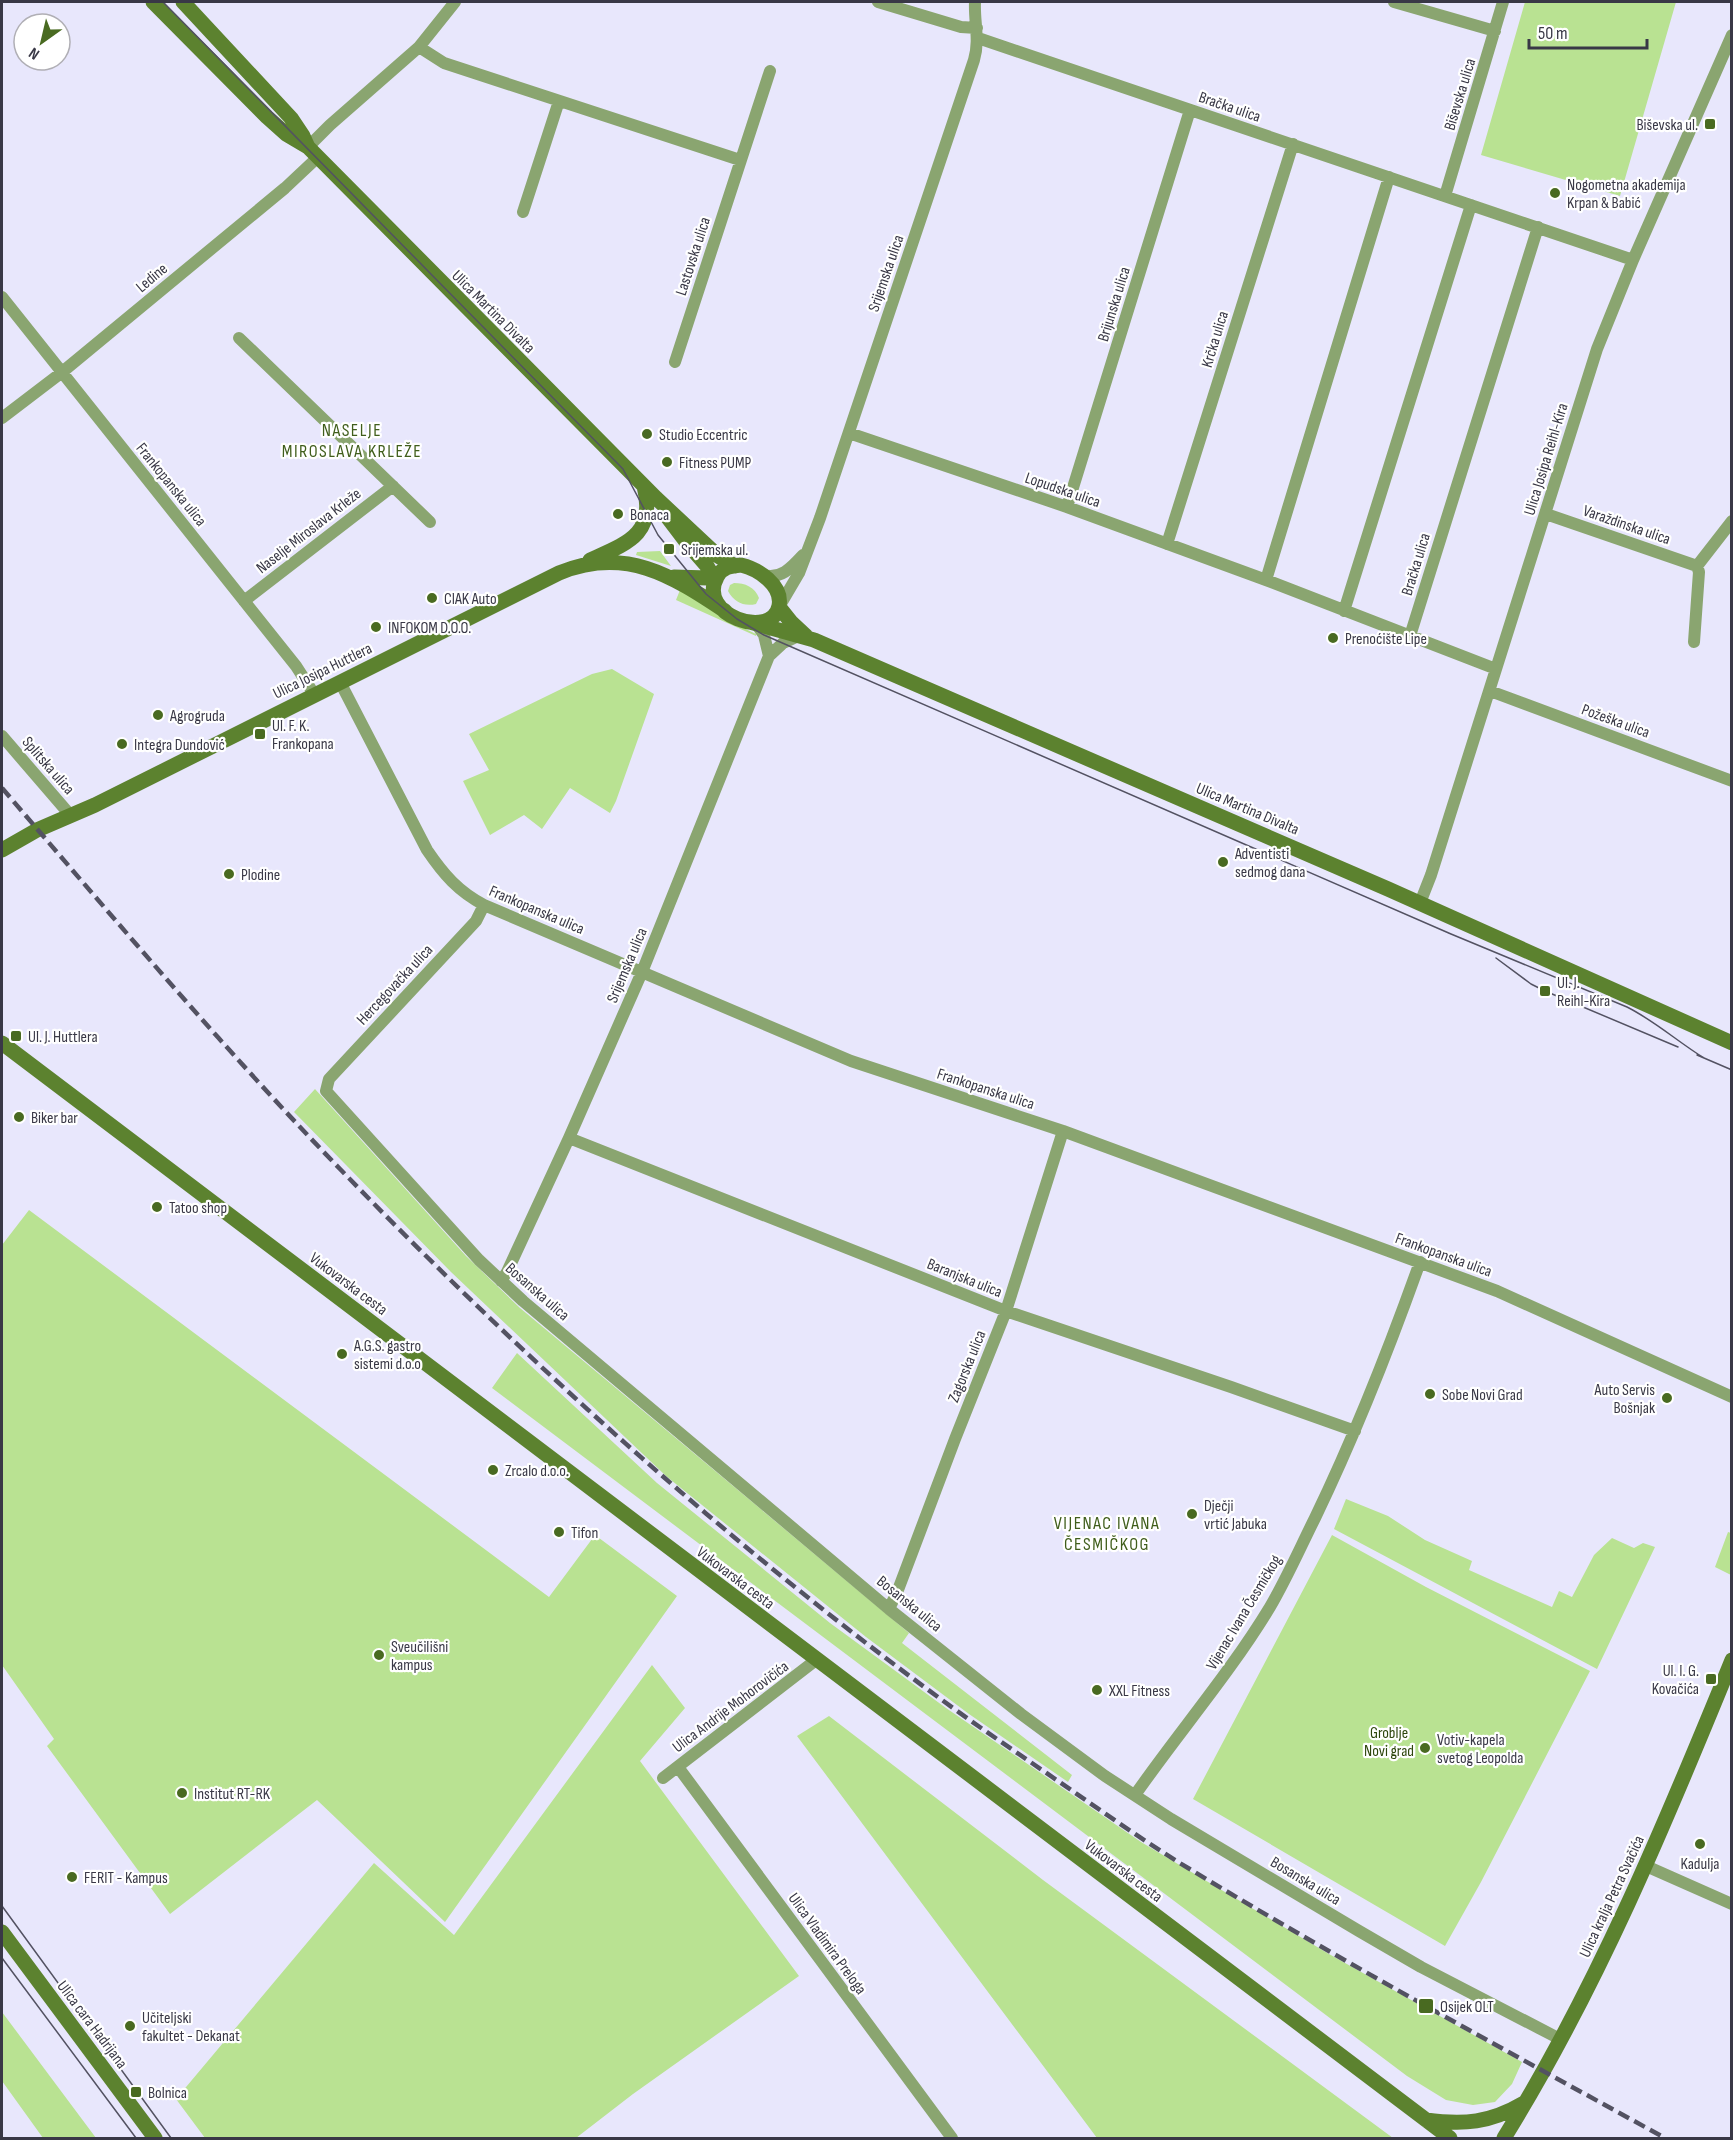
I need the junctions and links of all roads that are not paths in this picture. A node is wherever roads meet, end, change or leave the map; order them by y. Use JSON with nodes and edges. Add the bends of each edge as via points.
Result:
{"nodes":[{"id":1,"x":153,"y":2,"type":"edge"},
{"id":2,"x":183,"y":2,"type":"edge"},
{"id":3,"x":455,"y":2,"type":"edge"},
{"id":4,"x":878,"y":2,"type":"edge"},
{"id":5,"x":975,"y":2,"type":"edge"},
{"id":6,"x":1394,"y":2,"type":"edge"},
{"id":7,"x":1503,"y":2,"type":"edge"},
{"id":8,"x":1495,"y":31,"type":"junction"},
{"id":9,"x":977,"y":33,"type":"junction"},
{"id":10,"x":1730,"y":42,"type":"edge"},
{"id":11,"x":419,"y":47,"type":"junction"},
{"id":12,"x":770,"y":71,"type":"dead end"},
{"id":13,"x":559,"y":101,"type":"junction"},
{"id":14,"x":1190,"y":110,"type":"junction"},
{"id":15,"x":1293,"y":144,"type":"junction"},
{"id":16,"x":313,"y":152,"type":"junction"},
{"id":17,"x":740,"y":160,"type":"junction"},
{"id":18,"x":1389,"y":177,"type":"junction"},
{"id":19,"x":1445,"y":196,"type":"junction"},
{"id":20,"x":1471,"y":205,"type":"junction"},
{"id":21,"x":523,"y":212,"type":"dead end"},
{"id":22,"x":1538,"y":227,"type":"junction"},
{"id":23,"x":1633,"y":260,"type":"junction"},
{"id":24,"x":2,"y":297,"type":"edge"},
{"id":25,"x":239,"y":338,"type":"dead end"},
{"id":26,"x":675,"y":362,"type":"dead end"},
{"id":27,"x":61,"y":373,"type":"junction"},
{"id":28,"x":2,"y":418,"type":"edge"},
{"id":29,"x":849,"y":433,"type":"junction"},
{"id":30,"x":393,"y":486,"type":"junction"},
{"id":31,"x":644,"y":486,"type":"junction"},
{"id":32,"x":656,"y":498,"type":"junction"},
{"id":33,"x":1067,"y":507,"type":"junction"},
{"id":34,"x":1546,"y":514,"type":"junction"},
{"id":35,"x":1731,"y":521,"type":"edge"},
{"id":36,"x":430,"y":522,"type":"dead end"},
{"id":37,"x":1167,"y":544,"type":"junction"},
{"id":38,"x":806,"y":552,"type":"junction"},
{"id":39,"x":578,"y":565,"type":"junction"},
{"id":40,"x":735,"y":566,"type":"junction"},
{"id":41,"x":1697,"y":566,"type":"junction"},
{"id":42,"x":764,"y":575,"type":"junction"},
{"id":43,"x":667,"y":576,"type":"junction"},
{"id":44,"x":716,"y":577,"type":"junction"},
{"id":45,"x":1266,"y":580,"type":"junction"},
{"id":46,"x":244,"y":601,"type":"junction"},
{"id":47,"x":779,"y":607,"type":"junction"},
{"id":48,"x":725,"y":611,"type":"junction"},
{"id":49,"x":1344,"y":611,"type":"junction"},
{"id":50,"x":753,"y":623,"type":"junction"},
{"id":51,"x":798,"y":636,"type":"junction"},
{"id":52,"x":1410,"y":636,"type":"junction"},
{"id":53,"x":813,"y":640,"type":"junction"},
{"id":54,"x":1694,"y":642,"type":"dead end"},
{"id":55,"x":769,"y":656,"type":"junction"},
{"id":56,"x":1496,"y":669,"type":"junction"},
{"id":57,"x":340,"y":682,"type":"junction"},
{"id":58,"x":1490,"y":691,"type":"junction"},
{"id":59,"x":314,"y":694,"type":"junction"},
{"id":60,"x":2,"y":735,"type":"edge"},
{"id":61,"x":1731,"y":781,"type":"edge"},
{"id":62,"x":71,"y":816,"type":"junction"},
{"id":63,"x":2,"y":850,"type":"edge"},
{"id":64,"x":1420,"y":903,"type":"junction"},
{"id":65,"x":484,"y":905,"type":"junction"},
{"id":66,"x":642,"y":972,"type":"junction"},
{"id":67,"x":2,"y":1043,"type":"edge"},
{"id":68,"x":1731,"y":1043,"type":"edge"},
{"id":69,"x":326,"y":1084,"type":"joint"},
{"id":70,"x":1063,"y":1131,"type":"junction"},
{"id":71,"x":569,"y":1138,"type":"junction"},
{"id":72,"x":1420,"y":1262,"type":"junction"},
{"id":73,"x":501,"y":1281,"type":"junction"},
{"id":74,"x":1006,"y":1311,"type":"junction"},
{"id":75,"x":1731,"y":1397,"type":"edge"},
{"id":76,"x":1355,"y":1431,"type":"junction"},
{"id":77,"x":889,"y":1609,"type":"junction"},
{"id":78,"x":816,"y":1660,"type":"junction"},
{"id":79,"x":1731,"y":1660,"type":"edge"},
{"id":80,"x":678,"y":1767,"type":"junction"},
{"id":81,"x":663,"y":1778,"type":"dead end"},
{"id":82,"x":1135,"y":1795,"type":"junction"},
{"id":83,"x":1646,"y":1866,"type":"junction"},
{"id":84,"x":1731,"y":1903,"type":"edge"},
{"id":85,"x":2,"y":1932,"type":"edge"},
{"id":86,"x":1560,"y":2039,"type":"junction"},
{"id":87,"x":1526,"y":2102,"type":"junction"},
{"id":88,"x":1425,"y":2120,"type":"junction"},
{"id":89,"x":155,"y":2139,"type":"edge"},
{"id":90,"x":952,"y":2139,"type":"edge"},
{"id":91,"x":1438,"y":2139,"type":"edge"},
{"id":92,"x":1450,"y":2139,"type":"edge"},
{"id":93,"x":1504,"y":2139,"type":"edge"},
{"id":94,"x":1520,"y":2139,"type":"edge"}],
"edges":[{"from":1,"to":16,"type":"street","name":"Ulica Martina Divalta","via":[[267,117]]},
{"from":2,"to":16,"type":"street","name":"Ulica Martina Divalta","via":[[291,118]]},
{"from":3,"to":11,"type":"street"},
{"from":4,"to":9,"type":"street","name":"Bračka ulica"},
{"from":5,"to":9,"type":"street","name":"Srijemska ulica"},
{"from":6,"to":8,"type":"street"},
{"from":7,"to":8,"type":"street","name":"Biševska ulica"},
{"from":8,"to":19,"type":"street","name":"Biševska ulica"},
{"from":9,"to":14,"type":"street","name":"Bračka ulica"},
{"from":9,"to":29,"type":"street","name":"Srijemska ulica","via":[[974,60]]},
{"from":10,"to":23,"type":"street","name":"Ulica Josipa Reihl-Kira"},
{"from":11,"to":13,"type":"street","via":[[444,63]]},
{"from":11,"to":16,"type":"street","via":[[330,125]]},
{"from":12,"to":17,"type":"street","name":"Lastovska ulica"},
{"from":13,"to":17,"type":"street"},
{"from":13,"to":21,"type":"street"},
{"from":14,"to":15,"type":"street","name":"Bračka ulica"},
{"from":14,"to":33,"type":"street","name":"Brijunska ulica"},
{"from":15,"to":18,"type":"street","name":"Bračka ulica"},
{"from":15,"to":37,"type":"street","name":"Krčka ulica"},
{"from":16,"to":27,"type":"street","name":"Ledine","via":[[276,196]]},
{"from":16,"to":31,"type":"street","name":"Ulica Martina Divalta"},
{"from":17,"to":26,"type":"street","name":"Lastovska ulica"},
{"from":18,"to":19,"type":"street","name":"Bračka ulica"},
{"from":18,"to":45,"type":"street"},
{"from":19,"to":20,"type":"street","name":"Bračka ulica"},
{"from":20,"to":22,"type":"street","name":"Bračka ulica"},
{"from":20,"to":49,"type":"street"},
{"from":22,"to":23,"type":"street","name":"Bračka ulica"},
{"from":22,"to":52,"type":"street","name":"Bračka ulica"},
{"from":23,"to":34,"type":"street","name":"Ulica Josipa Reihl-Kira","via":[[1597,349]]},
{"from":24,"to":27,"type":"street","name":"Frankopanska ulica"},
{"from":25,"to":30,"type":"street"},
{"from":27,"to":28,"type":"street","name":"Ledine"},
{"from":27,"to":46,"type":"street","name":"Frankopanska ulica"},
{"from":29,"to":33,"type":"street","name":"Lopudska ulica"},
{"from":29,"to":38,"type":"street","name":"Srijemska ulica"},
{"from":30,"to":36,"type":"street"},
{"from":30,"to":46,"type":"street","name":"Naselje Miroslava Krleže"},
{"from":31,"to":32,"type":"street","name":"Ulica Martina Divalta"},
{"from":31,"to":39,"type":"street","via":[[647,516],[641,531]]},
{"from":32,"to":40,"type":"street","name":"Ulica Martina Divalta","via":[[718,556]]},
{"from":32,"to":44,"type":"street","name":"Ulica Martina Divalta","via":[[677,531]]},
{"from":33,"to":37,"type":"street","name":"Lopudska ulica"},
{"from":34,"to":41,"type":"street","name":"Varaždinska ulica"},
{"from":34,"to":56,"type":"street","name":"Ulica Josipa Reihl-Kira"},
{"from":35,"to":41,"type":"street"},
{"from":37,"to":45,"type":"street","name":"Lopudska ulica"},
{"from":38,"to":42,"type":"street","name":"Srijemska ulica","via":[[784,573]]},
{"from":38,"to":47,"type":"street","name":"Srijemska ulica"},
{"from":39,"to":43,"type":"street","name":"Ulica Josipa Huttlera","via":[[621,562]]},
{"from":39,"to":57,"type":"street","name":"Ulica Josipa Huttlera"},
{"from":40,"to":42,"type":"street"},
{"from":40,"to":44,"type":"street","via":[[724,568]]},
{"from":41,"to":54,"type":"street","via":[[1700,572]]},
{"from":42,"to":47,"type":"street","via":[[774,587]]},
{"from":43,"to":44,"type":"street","name":"Ulica Josipa Huttlera"},
{"from":43,"to":48,"type":"street","name":"Ulica Josipa Huttlera"},
{"from":44,"to":48,"type":"street","via":[[714,597]]},
{"from":45,"to":49,"type":"street","name":"Lopudska ulica"},
{"from":46,"to":59,"type":"street","name":"Frankopanska ulica"},
{"from":47,"to":50,"type":"street","via":[[772,618]]},
{"from":47,"to":53,"type":"street","name":"Ulica Martina Divalta"},
{"from":48,"to":50,"type":"street"},
{"from":49,"to":52,"type":"street","name":"Lopudska ulica"},
{"from":50,"to":51,"type":"street","name":"Ulica Martina Divalta"},
{"from":50,"to":55,"type":"street","via":[[764,635]]},
{"from":51,"to":53,"type":"street","name":"Ulica Martina Divalta"},
{"from":51,"to":55,"type":"street"},
{"from":52,"to":56,"type":"street","name":"Lopudska ulica"},
{"from":53,"to":64,"type":"street","name":"Ulica Martina Divalta"},
{"from":55,"to":66,"type":"street","name":"Srijemska ulica"},
{"from":56,"to":58,"type":"street","name":"Ulica Josipa Reihl-Kira"},
{"from":57,"to":59,"type":"street","name":"Ulica Josipa Huttlera"},
{"from":57,"to":65,"type":"street","name":"Frankopanska ulica","via":[[427,850],[449,880]]},
{"from":58,"to":61,"type":"street","name":"Požeška ulica"},
{"from":58,"to":64,"type":"street","name":"Ulica Josipa Reihl-Kira"},
{"from":59,"to":62,"type":"street","name":"Ulica Josipa Huttlera"},
{"from":60,"to":62,"type":"street","name":"Splitska ulica"},
{"from":62,"to":63,"type":"street","name":"Ulica Josipa Huttlera"},
{"from":64,"to":68,"type":"street","name":"Ulica Martina Divalta"},
{"from":65,"to":66,"type":"street","name":"Frankopanska ulica"},
{"from":65,"to":69,"type":"street","name":"Hercegovačka ulica","via":[[476,921]]},
{"from":66,"to":70,"type":"street","name":"Frankopanska ulica","via":[[851,1061]]},
{"from":66,"to":71,"type":"street","name":"Srijemska ulica"},
{"from":67,"to":78,"type":"street","name":"Vukovarska cesta"},
{"from":69,"to":73,"type":"street","name":"Bosanska ulica","via":[[332,1099]]},
{"from":70,"to":72,"type":"street","name":"Frankopanska ulica"},
{"from":70,"to":74,"type":"street","name":"Zagorska ulica"},
{"from":71,"to":73,"type":"street","name":"Srijemska ulica"},
{"from":71,"to":74,"type":"street","name":"Baranjska ulica"},
{"from":72,"to":75,"type":"street","name":"Frankopanska ulica","via":[[1497,1291]]},
{"from":72,"to":76,"type":"street","name":"Vijenac Ivana Česmičkog"},
{"from":73,"to":77,"type":"street","name":"Bosanska ulica"},
{"from":74,"to":76,"type":"street","name":"Baranjska ulica"},
{"from":74,"to":77,"type":"street","name":"Zagorska ulica"},
{"from":76,"to":82,"type":"street","name":"Vijenac Ivana Česmičkog","via":[[1271,1605]]},
{"from":77,"to":82,"type":"street","name":"Bosanska ulica","via":[[1061,1744]]},
{"from":78,"to":80,"type":"street","name":"Ulica Andrije Mohorovičića"},
{"from":78,"to":88,"type":"street","name":"Vukovarska cesta"},
{"from":79,"to":83,"type":"street","name":"Ulica kralja Petra Svačića"},
{"from":80,"to":81,"type":"street","name":"Ulica Andrije Mohorovičića"},
{"from":80,"to":90,"type":"street","name":"Ulica Vladimira Preloga"},
{"from":82,"to":86,"type":"street","name":"Bosanska ulica","via":[[1380,1943]]},
{"from":83,"to":84,"type":"street"},
{"from":83,"to":86,"type":"street","name":"Ulica kralja Petra Svačića"},
{"from":85,"to":89,"type":"street","name":"Ulica cara Hadrijana"},
{"from":86,"to":87,"type":"street","name":"Ulica kralja Petra Svačića"},
{"from":87,"to":88,"type":"street","via":[[1482,2121]]},
{"from":87,"to":93,"type":"street","name":"Ulica kralja Petra Svačića"},
{"from":87,"to":94,"type":"street"},
{"from":88,"to":91,"type":"street"},
{"from":88,"to":92,"type":"street","name":"Vukovarska cesta"}]}
